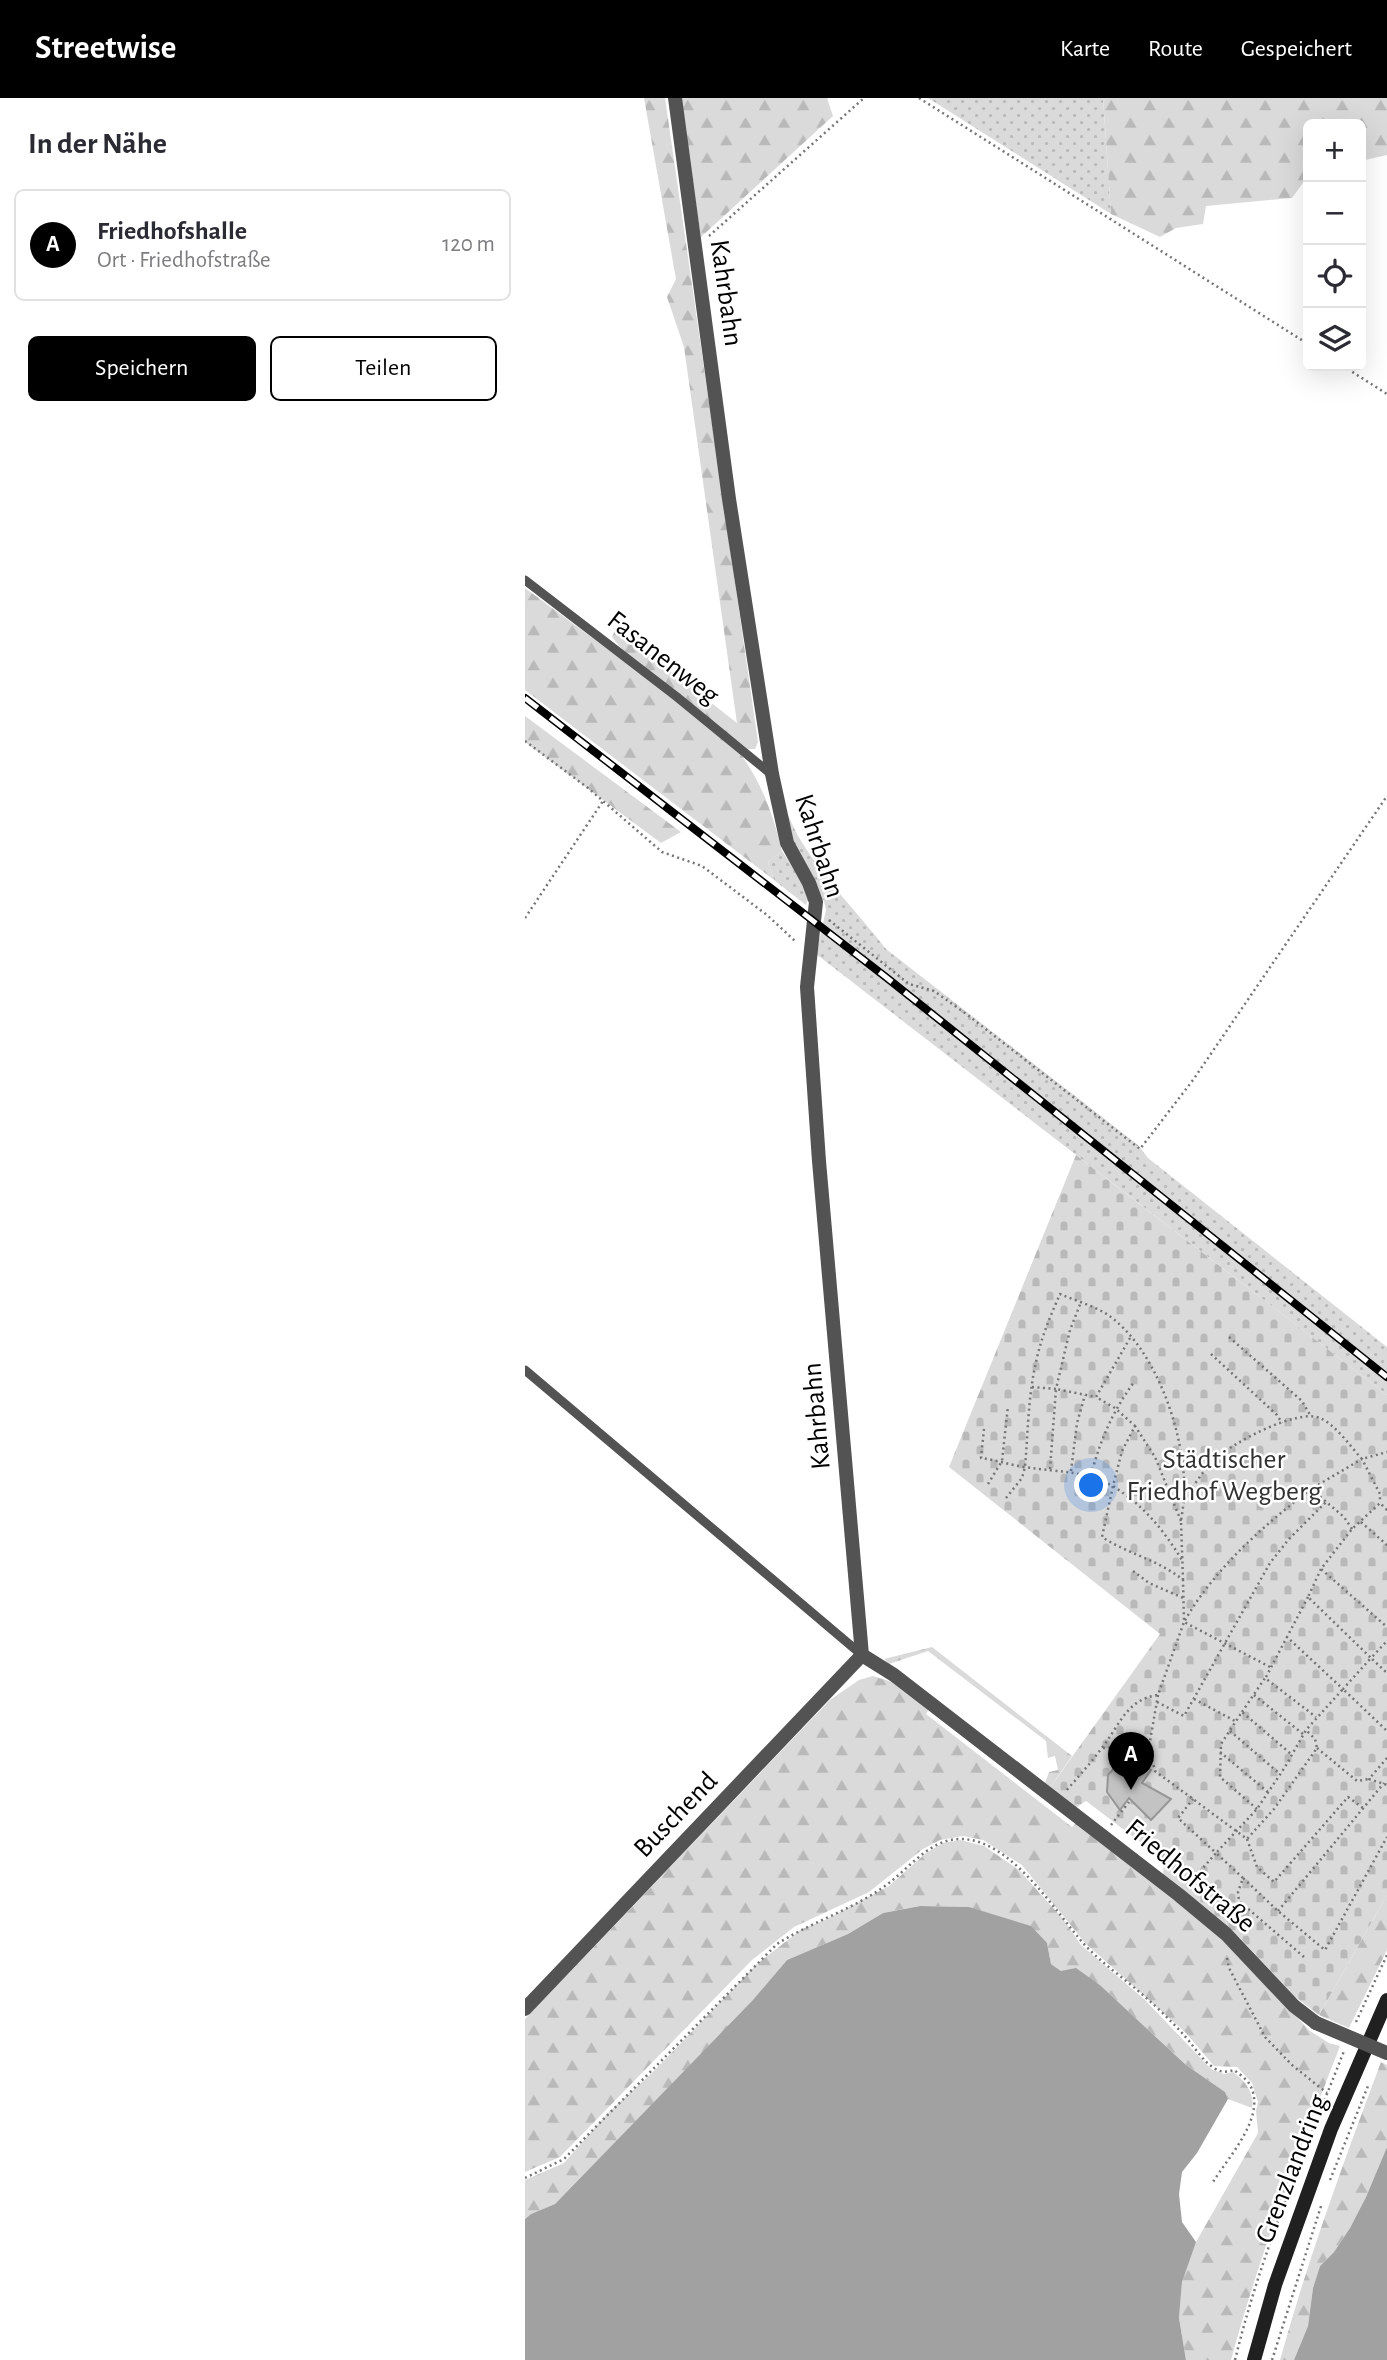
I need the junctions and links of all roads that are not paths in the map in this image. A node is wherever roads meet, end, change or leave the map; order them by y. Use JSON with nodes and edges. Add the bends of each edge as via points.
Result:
{"nodes":[{"id":1,"x":675,"y":98,"type":"edge"},
{"id":2,"x":525,"y":580,"type":"edge"},
{"id":3,"x":772,"y":774,"type":"junction"},
{"id":4,"x":525,"y":1370,"type":"edge"},
{"id":5,"x":862,"y":1656,"type":"junction"},
{"id":6,"x":1387,"y":2000,"type":"edge"},
{"id":7,"x":525,"y":2009,"type":"edge"},
{"id":8,"x":1387,"y":2053,"type":"edge"},
{"id":9,"x":1254,"y":2360,"type":"edge"}],
"edges":[{"from":1,"to":3,"type":"street","name":"Kahrbahn","via":[[727,486]]},
{"from":2,"to":3,"type":"lane","name":"Fasanenweg"},
{"from":3,"to":5,"type":"street","name":"Kahrbahn","via":[[787,843],[816,902],[807,986]]},
{"from":4,"to":5,"type":"lane"},
{"from":5,"to":7,"type":"street","name":"Buschend"},
{"from":5,"to":8,"type":"street","name":"Friedhofstraße","bridge":true,"via":[[894,1675],[1179,1895],[1226,1934],[1294,2006],[1317,2023]]},
{"from":6,"to":9,"type":"main road","name":"Grenzlandring","via":[[1331,2129],[1275,2285]]}]}
